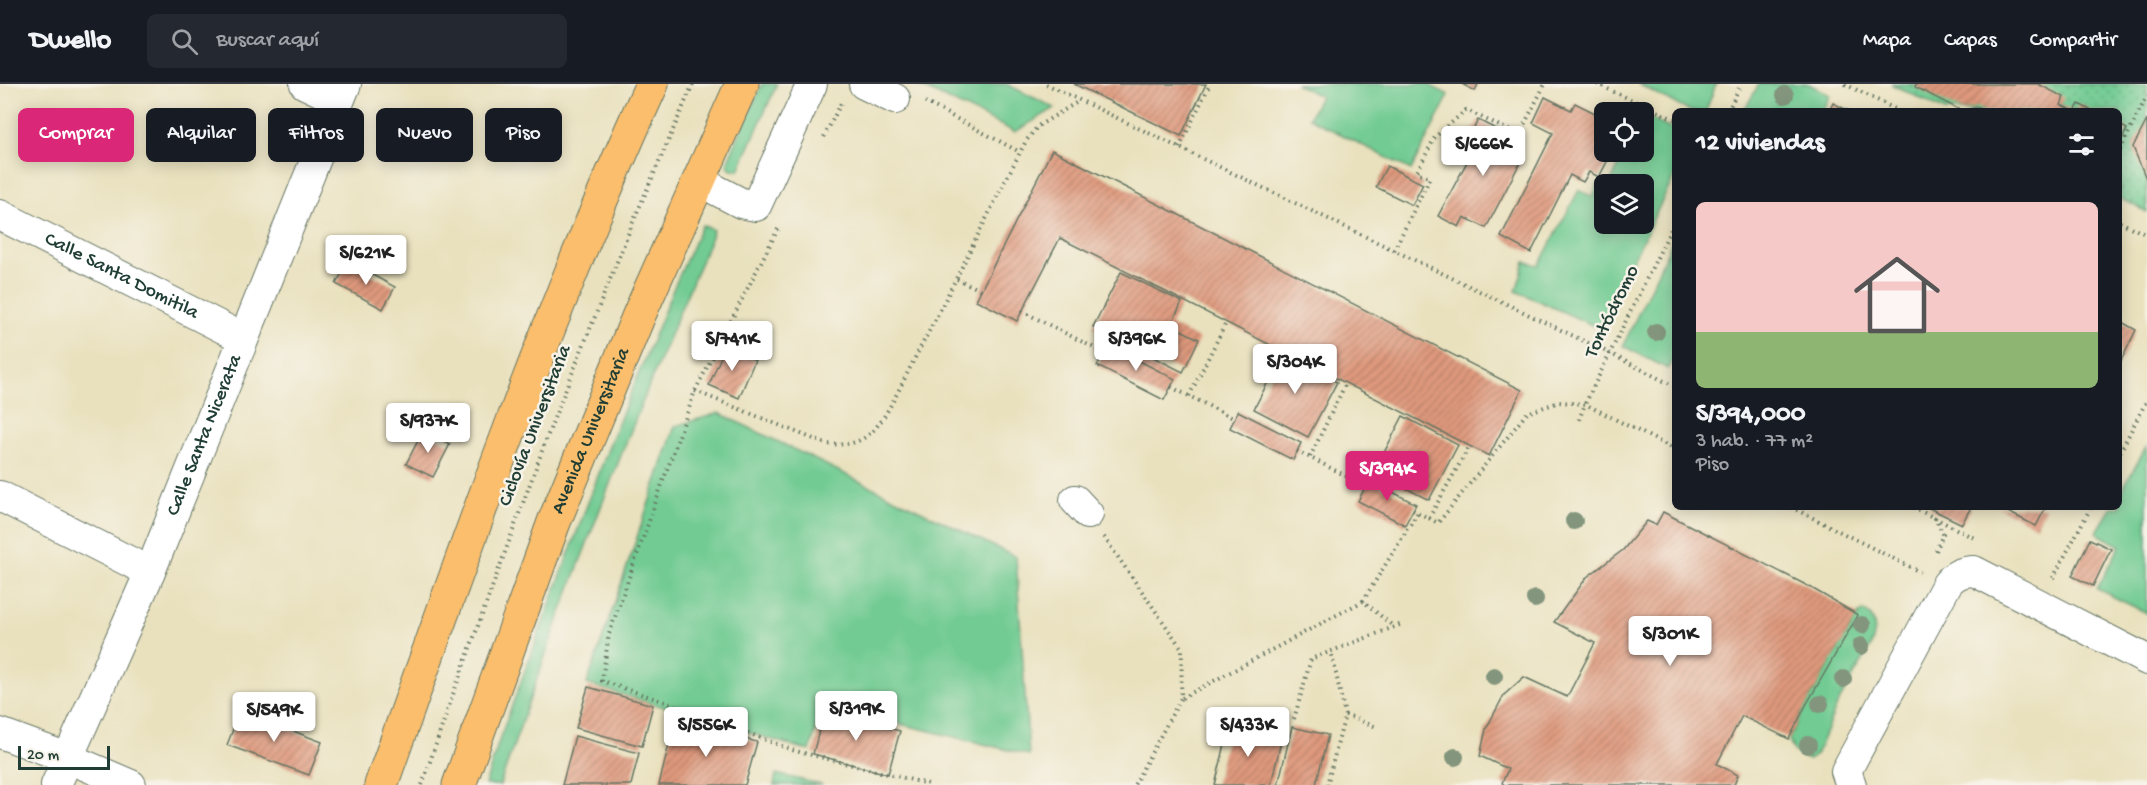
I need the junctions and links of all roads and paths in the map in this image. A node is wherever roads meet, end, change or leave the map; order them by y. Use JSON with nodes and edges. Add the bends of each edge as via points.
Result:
{"nodes":[{"id":1,"x":305,"y":84,"type":"edge"},
{"id":2,"x":652,"y":84,"type":"edge"},
{"id":3,"x":693,"y":84,"type":"edge"},
{"id":4,"x":742,"y":84,"type":"edge"},
{"id":5,"x":812,"y":84,"type":"edge"},
{"id":6,"x":1046,"y":84,"type":"edge"},
{"id":7,"x":1210,"y":84,"type":"edge"},
{"id":8,"x":1545,"y":84,"type":"edge"},
{"id":9,"x":1597,"y":84,"type":"edge"},
{"id":10,"x":1742,"y":84,"type":"edge"},
{"id":11,"x":1845,"y":84,"type":"edge"},
{"id":12,"x":855,"y":89,"type":"edge"},
{"id":13,"x":343,"y":92,"type":"edge"},
{"id":14,"x":2147,"y":96,"type":"edge"},
{"id":15,"x":908,"y":100,"type":"joint"},
{"id":16,"x":1080,"y":100,"type":"junction"},
{"id":17,"x":1730,"y":108,"type":"edge"},
{"id":18,"x":1893,"y":108,"type":"edge"},
{"id":19,"x":1672,"y":118,"type":"edge"},
{"id":20,"x":824,"y":137,"type":"dead end"},
{"id":21,"x":2122,"y":146,"type":"edge"},
{"id":22,"x":1179,"y":148,"type":"junction"},
{"id":23,"x":1020,"y":152,"type":"junction"},
{"id":24,"x":699,"y":181,"type":"junction"},
{"id":25,"x":0,"y":215,"type":"edge"},
{"id":26,"x":781,"y":222,"type":"dead end"},
{"id":27,"x":2122,"y":223,"type":"edge"},
{"id":28,"x":1672,"y":227,"type":"edge"},
{"id":29,"x":2147,"y":235,"type":"edge"},
{"id":30,"x":1394,"y":250,"type":"junction"},
{"id":31,"x":957,"y":279,"type":"junction"},
{"id":32,"x":981,"y":290,"type":"dead end"},
{"id":33,"x":1022,"y":311,"type":"dead end"},
{"id":34,"x":1226,"y":323,"type":"dead end"},
{"id":35,"x":243,"y":338,"type":"junction"},
{"id":36,"x":1104,"y":353,"type":"dead end"},
{"id":37,"x":1609,"y":353,"type":"junction"},
{"id":38,"x":1346,"y":383,"type":"dead end"},
{"id":39,"x":1672,"y":385,"type":"edge"},
{"id":40,"x":1171,"y":387,"type":"dead end"},
{"id":41,"x":694,"y":391,"type":"junction"},
{"id":42,"x":1189,"y":396,"type":"junction"},
{"id":43,"x":2147,"y":400,"type":"edge"},
{"id":44,"x":1585,"y":404,"type":"junction"},
{"id":45,"x":2147,"y":406,"type":"edge"},
{"id":46,"x":2142,"y":410,"type":"junction"},
{"id":47,"x":1234,"y":419,"type":"dead end"},
{"id":48,"x":1579,"y":420,"type":"dead end"},
{"id":49,"x":1469,"y":447,"type":"dead end"},
{"id":50,"x":1672,"y":448,"type":"edge"},
{"id":51,"x":2122,"y":448,"type":"edge"},
{"id":52,"x":1297,"y":451,"type":"dead end"},
{"id":53,"x":1310,"y":457,"type":"junction"},
{"id":54,"x":1366,"y":486,"type":"dead end"},
{"id":55,"x":0,"y":496,"type":"edge"},
{"id":56,"x":1082,"y":507,"type":"dead end"},
{"id":57,"x":1797,"y":510,"type":"edge"},
{"id":58,"x":2089,"y":510,"type":"edge"},
{"id":59,"x":1938,"y":512,"type":"dead end"},
{"id":60,"x":1429,"y":518,"type":"junction"},
{"id":61,"x":1935,"y":518,"type":"dead end"},
{"id":62,"x":150,"y":572,"type":"junction"},
{"id":63,"x":1921,"y":572,"type":"dead end"},
{"id":64,"x":2053,"y":578,"type":"dead end"},
{"id":65,"x":1364,"y":601,"type":"junction"},
{"id":66,"x":1402,"y":624,"type":"dead end"},
{"id":67,"x":1394,"y":627,"type":"junction"},
{"id":68,"x":1331,"y":651,"type":"junction"},
{"id":69,"x":2147,"y":660,"type":"edge"},
{"id":70,"x":1181,"y":698,"type":"junction"},
{"id":71,"x":1345,"y":714,"type":"junction"},
{"id":72,"x":1294,"y":719,"type":"dead end"},
{"id":73,"x":1377,"y":727,"type":"dead end"},
{"id":74,"x":0,"y":733,"type":"edge"},
{"id":75,"x":68,"y":758,"type":"junction"},
{"id":76,"x":1850,"y":784,"type":"edge"},
{"id":77,"x":56,"y":785,"type":"edge"},
{"id":78,"x":131,"y":785,"type":"edge"},
{"id":79,"x":381,"y":785,"type":"edge"},
{"id":80,"x":422,"y":785,"type":"edge"},
{"id":81,"x":459,"y":785,"type":"edge"},
{"id":82,"x":932,"y":785,"type":"edge"},
{"id":83,"x":1134,"y":785,"type":"edge"},
{"id":84,"x":1327,"y":785,"type":"edge"}],
"edges":[{"from":1,"to":13,"type":"street"},
{"from":2,"to":79,"type":"main road","via":[[566,285],[489,482]]},
{"from":3,"to":80,"type":"path","name":"Ciclovía Universitaria","via":[[553,421]]},
{"from":4,"to":24,"type":"main road","name":"Avenida Universitaria"},
{"from":5,"to":24,"type":"street","via":[[756,206],[741,203]]},
{"from":6,"to":16,"type":"path"},
{"from":7,"to":22,"type":"path"},
{"from":8,"to":30,"type":"path","via":[[1519,135],[1466,110],[1435,137],[1417,172],[1430,178]]},
{"from":9,"to":19,"type":"path"},
{"from":10,"to":17,"type":"path"},
{"from":11,"to":18,"type":"path"},
{"from":12,"to":15,"type":"street"},
{"from":12,"to":20,"type":"path"},
{"from":13,"to":35,"type":"street","name":"Calle Santa Nicerata"},
{"from":14,"to":21,"type":"path"},
{"from":15,"to":23,"type":"path"},
{"from":16,"to":22,"type":"path"},
{"from":16,"to":23,"type":"path","via":[[1038,126]]},
{"from":22,"to":30,"type":"path"},
{"from":23,"to":31,"type":"path"},
{"from":24,"to":81,"type":"main road","name":"Avenida Universitaria","via":[[554,522]]},
{"from":25,"to":35,"type":"street","name":"Calle Santa Domitila"},
{"from":26,"to":41,"type":"path"},
{"from":27,"to":29,"type":"path"},
{"from":28,"to":37,"type":"path","name":"Tontódromo"},
{"from":30,"to":37,"type":"path"},
{"from":31,"to":32,"type":"path"},
{"from":31,"to":41,"type":"path","via":[[878,425],[862,439],[844,446],[826,444]]},
{"from":33,"to":36,"type":"path"},
{"from":34,"to":42,"type":"path"},
{"from":35,"to":62,"type":"street","name":"Calle Santa Nicerata"},
{"from":37,"to":39,"type":"path"},
{"from":37,"to":44,"type":"path","name":"Tontódromo"},
{"from":38,"to":53,"type":"path"},
{"from":40,"to":42,"type":"path"},
{"from":41,"to":82,"type":"path","via":[[609,634],[602,681],[792,750]]},
{"from":42,"to":47,"type":"path"},
{"from":43,"to":46,"type":"path"},
{"from":44,"to":48,"type":"path","name":"Tontódromo"},
{"from":44,"to":50,"type":"path"},
{"from":44,"to":60,"type":"path","via":[[1559,402],[1527,413],[1438,523]]},
{"from":45,"to":46,"type":"path"},
{"from":46,"to":51,"type":"path"},
{"from":49,"to":60,"type":"path"},
{"from":52,"to":53,"type":"path"},
{"from":53,"to":54,"type":"path"},
{"from":55,"to":62,"type":"street"},
{"from":56,"to":70,"type":"path","via":[[1182,649]]},
{"from":57,"to":63,"type":"path"},
{"from":58,"to":64,"type":"path"},
{"from":59,"to":61,"type":"path"},
{"from":60,"to":65,"type":"path","via":[[1415,511]]},
{"from":62,"to":75,"type":"street","name":"Calle Santa Nicerata"},
{"from":65,"to":67,"type":"path"},
{"from":65,"to":70,"type":"path"},
{"from":66,"to":67,"type":"path"},
{"from":67,"to":68,"type":"path"},
{"from":68,"to":71,"type":"path"},
{"from":68,"to":72,"type":"path","via":[[1311,659]]},
{"from":69,"to":76,"type":"street","via":[[1974,570],[1964,571],[1947,584],[1846,771]]},
{"from":70,"to":83,"type":"path"},
{"from":71,"to":73,"type":"path"},
{"from":71,"to":84,"type":"path"},
{"from":74,"to":75,"type":"street"},
{"from":75,"to":77,"type":"street","name":"Calle Santa Nicerata"},
{"from":75,"to":78,"type":"street"}]}
